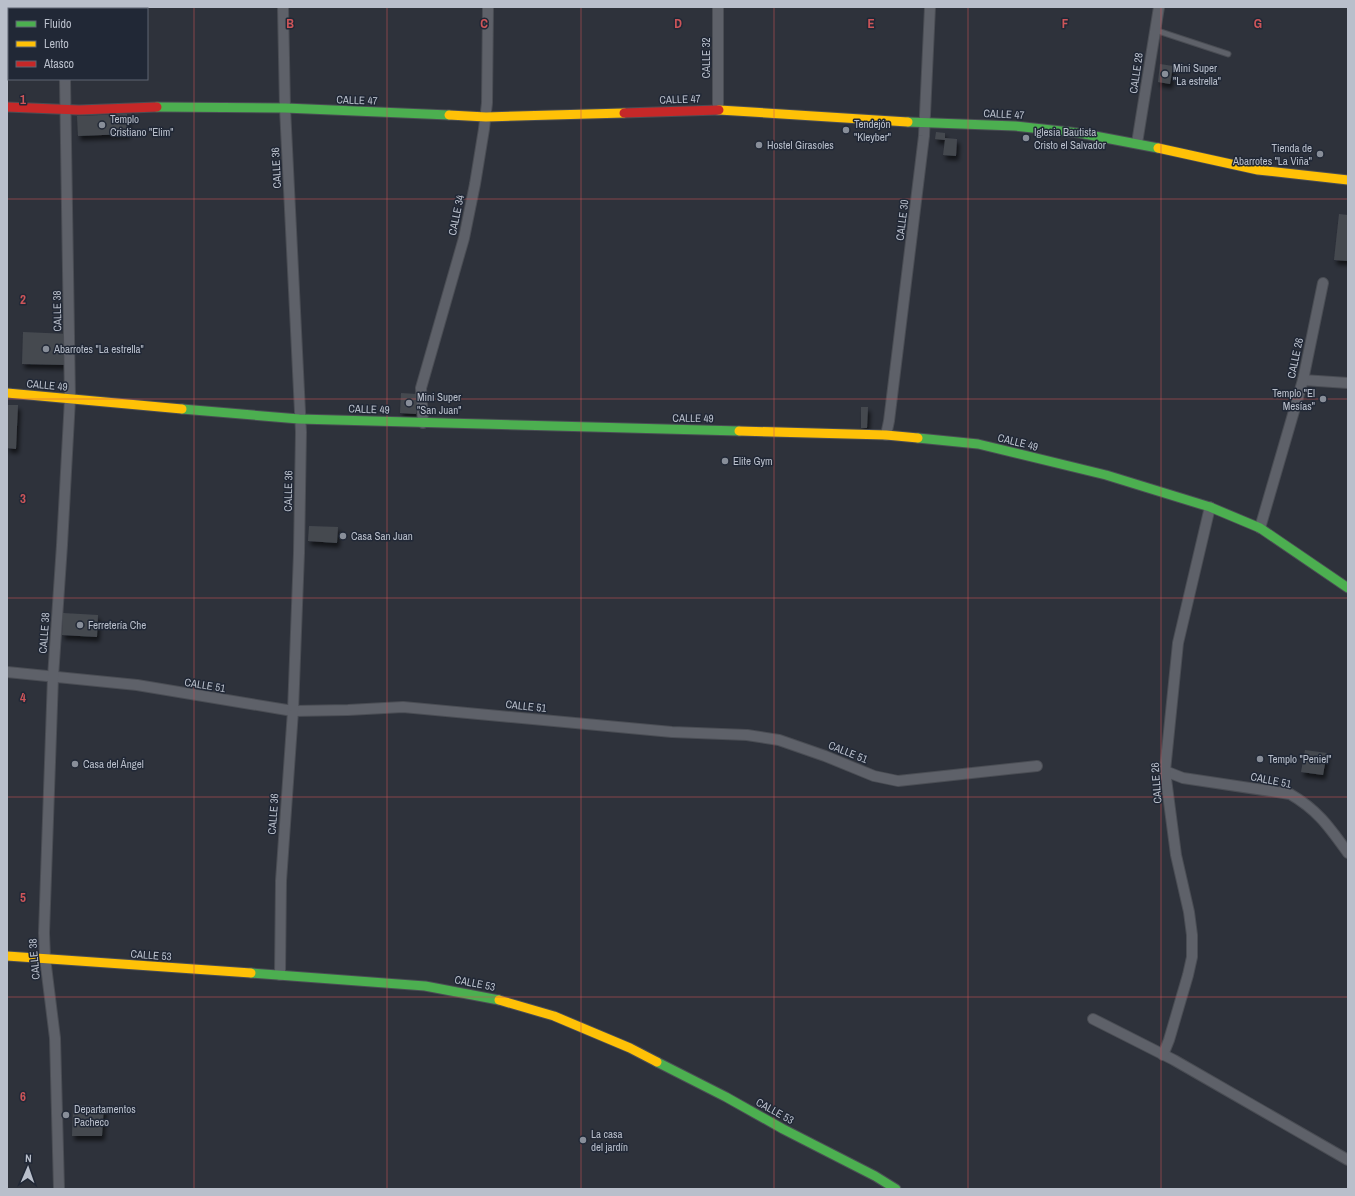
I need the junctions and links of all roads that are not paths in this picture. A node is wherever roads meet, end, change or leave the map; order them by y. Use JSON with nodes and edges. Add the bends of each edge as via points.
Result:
{"nodes":[{"id":1,"x":283,"y":7,"type":"edge"},
{"id":2,"x":488,"y":7,"type":"edge"},
{"id":3,"x":718,"y":7,"type":"edge"},
{"id":4,"x":930,"y":7,"type":"edge"},
{"id":5,"x":1159,"y":7,"type":"edge"},
{"id":6,"x":1155,"y":30,"type":"junction"},
{"id":7,"x":1228,"y":54,"type":"dead end"},
{"id":8,"x":64,"y":80,"type":"edge"},
{"id":9,"x":7,"y":107,"type":"edge"},
{"id":10,"x":285,"y":108,"type":"junction"},
{"id":11,"x":66,"y":109,"type":"junction"},
{"id":12,"x":718,"y":110,"type":"junction"},
{"id":13,"x":486,"y":117,"type":"junction"},
{"id":14,"x":925,"y":123,"type":"junction"},
{"id":15,"x":1137,"y":143,"type":"junction"},
{"id":16,"x":1348,"y":180,"type":"edge"},
{"id":17,"x":1323,"y":283,"type":"dead end"},
{"id":18,"x":1303,"y":380,"type":"junction"},
{"id":19,"x":1348,"y":383,"type":"edge"},
{"id":20,"x":7,"y":393,"type":"edge"},
{"id":21,"x":70,"y":399,"type":"junction"},
{"id":22,"x":299,"y":419,"type":"junction"},
{"id":23,"x":423,"y":423,"type":"junction"},
{"id":24,"x":886,"y":435,"type":"junction"},
{"id":25,"x":1210,"y":507,"type":"junction"},
{"id":26,"x":1260,"y":528,"type":"junction"},
{"id":27,"x":1348,"y":588,"type":"edge"},
{"id":28,"x":7,"y":672,"type":"edge"},
{"id":29,"x":53,"y":677,"type":"junction"},
{"id":30,"x":293,"y":711,"type":"junction"},
{"id":31,"x":1037,"y":766,"type":"dead end"},
{"id":32,"x":1165,"y":771,"type":"junction"},
{"id":33,"x":1348,"y":853,"type":"edge"},
{"id":34,"x":7,"y":956,"type":"edge"},
{"id":35,"x":45,"y":958,"type":"junction"},
{"id":36,"x":280,"y":975,"type":"junction"},
{"id":37,"x":1094,"y":1019,"type":"dead end"},
{"id":38,"x":1163,"y":1055,"type":"junction"},
{"id":39,"x":1348,"y":1160,"type":"edge"},
{"id":40,"x":59,"y":1189,"type":"edge"},
{"id":41,"x":896,"y":1189,"type":"edge"}],
"edges":[{"from":1,"to":10,"type":"street","name":"CALLE 36"},
{"from":2,"to":13,"type":"street","name":"CALLE 34"},
{"from":3,"to":12,"type":"street","name":"CALLE 32"},
{"from":4,"to":14,"type":"street","name":"CALLE 30"},
{"from":5,"to":6,"type":"street","name":"CALLE 28"},
{"from":6,"to":7,"type":"lane"},
{"from":6,"to":15,"type":"street","name":"CALLE 28"},
{"from":8,"to":11,"type":"street","name":"CALLE 38"},
{"from":9,"to":11,"type":"street","name":"CALLE 47"},
{"from":10,"to":11,"type":"street","name":"CALLE 47"},
{"from":10,"to":13,"type":"street","name":"CALLE 47"},
{"from":10,"to":22,"type":"street","name":"CALLE 36"},
{"from":11,"to":21,"type":"street","name":"CALLE 38"},
{"from":12,"to":13,"type":"street","name":"CALLE 47"},
{"from":12,"to":14,"type":"street","name":"CALLE 47"},
{"from":13,"to":23,"type":"street","name":"CALLE 34","via":[[464,238],[421,388]]},
{"from":14,"to":15,"type":"street","name":"CALLE 47","via":[[1015,126]]},
{"from":14,"to":24,"type":"street","name":"CALLE 30"},
{"from":15,"to":16,"type":"street","name":"CALLE 47","via":[[1258,170]]},
{"from":17,"to":18,"type":"street","name":"CALLE 26"},
{"from":18,"to":19,"type":"street"},
{"from":18,"to":26,"type":"street","name":"CALLE 26"},
{"from":20,"to":21,"type":"street","name":"CALLE 49"},
{"from":21,"to":22,"type":"street","name":"CALLE 49"},
{"from":21,"to":29,"type":"street","name":"CALLE 38"},
{"from":22,"to":23,"type":"street","name":"CALLE 49"},
{"from":22,"to":30,"type":"street","name":"CALLE 36","via":[[300,553]]},
{"from":23,"to":24,"type":"street","name":"CALLE 49"},
{"from":24,"to":25,"type":"street","name":"CALLE 49","via":[[978,444],[1106,476]]},
{"from":25,"to":26,"type":"street","name":"CALLE 49"},
{"from":25,"to":32,"type":"street","name":"CALLE 26","via":[[1178,643]]},
{"from":26,"to":27,"type":"street","name":"CALLE 49"},
{"from":28,"to":29,"type":"street","name":"CALLE 51"},
{"from":29,"to":30,"type":"street","name":"CALLE 51","via":[[137,685]]},
{"from":29,"to":35,"type":"street","name":"CALLE 38"},
{"from":30,"to":31,"type":"street","name":"CALLE 51","via":[[403,707],[672,732],[747,735],[779,740],[874,776],[898,781]]},
{"from":30,"to":36,"type":"street","name":"CALLE 36","via":[[280,881]]},
{"from":32,"to":33,"type":"street","name":"CALLE 51","via":[[1183,778],[1290,794],[1305,802],[1326,822]]},
{"from":32,"to":38,"type":"street","name":"CALLE 26","via":[[1176,855],[1189,912],[1192,957]]},
{"from":34,"to":35,"type":"street","name":"CALLE 53"},
{"from":35,"to":36,"type":"street","name":"CALLE 53"},
{"from":35,"to":40,"type":"street","name":"CALLE 38","via":[[55,1038]]},
{"from":36,"to":41,"type":"street","name":"CALLE 53","via":[[425,986],[489,997],[554,1016],[637,1051]]},
{"from":37,"to":38,"type":"street"},
{"from":38,"to":39,"type":"street"}]}
